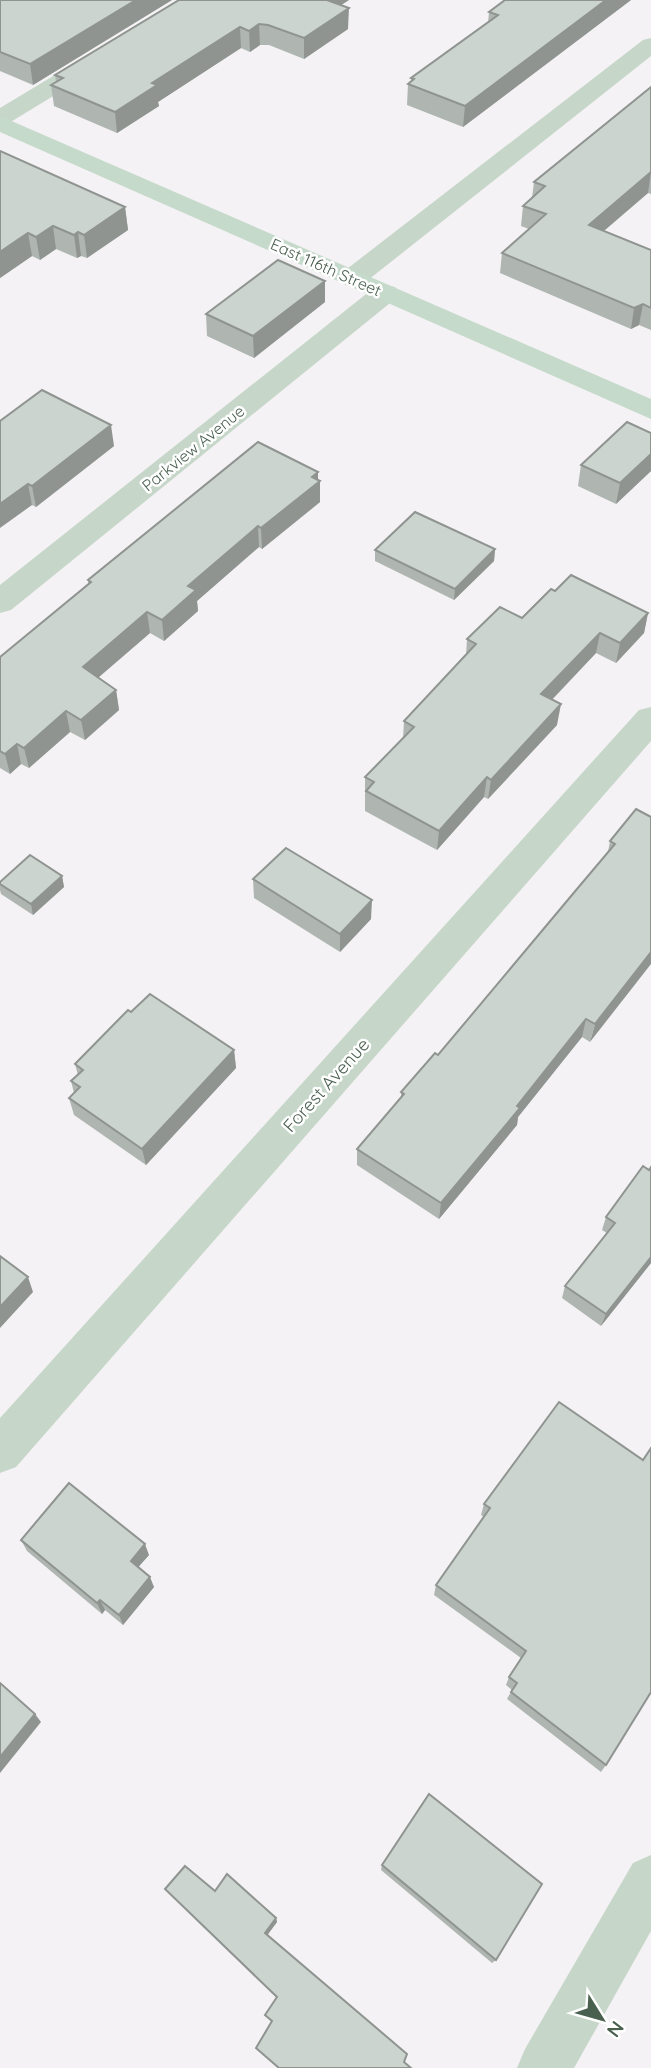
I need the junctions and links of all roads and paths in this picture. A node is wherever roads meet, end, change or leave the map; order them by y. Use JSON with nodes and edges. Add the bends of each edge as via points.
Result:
{"nodes":[{"id":1,"x":120,"y":45,"type":"edge"},
{"id":2,"x":651,"y":46,"type":"edge"},
{"id":3,"x":0,"y":121,"type":"edge"},
{"id":4,"x":353,"y":278,"type":"junction"},
{"id":5,"x":385,"y":293,"type":"junction"},
{"id":6,"x":651,"y":410,"type":"edge"},
{"id":7,"x":0,"y":602,"type":"edge"},
{"id":8,"x":651,"y":719,"type":"edge"},
{"id":9,"x":0,"y":1451,"type":"edge"},
{"id":10,"x":651,"y":1881,"type":"edge"},
{"id":11,"x":544,"y":2068,"type":"edge"}],
"edges":[{"from":1,"to":3,"type":"street"},
{"from":2,"to":4,"type":"street"},
{"from":3,"to":4,"type":"main road","name":"East 116th Street"},
{"from":4,"to":5,"type":"main road","name":"East 116th Street"},
{"from":5,"to":6,"type":"main road","name":"East 116th Street"},
{"from":5,"to":7,"type":"street","name":"Parkview Avenue"},
{"from":8,"to":9,"type":"street","name":"Forest Avenue"},
{"from":10,"to":11,"type":"street"}]}
